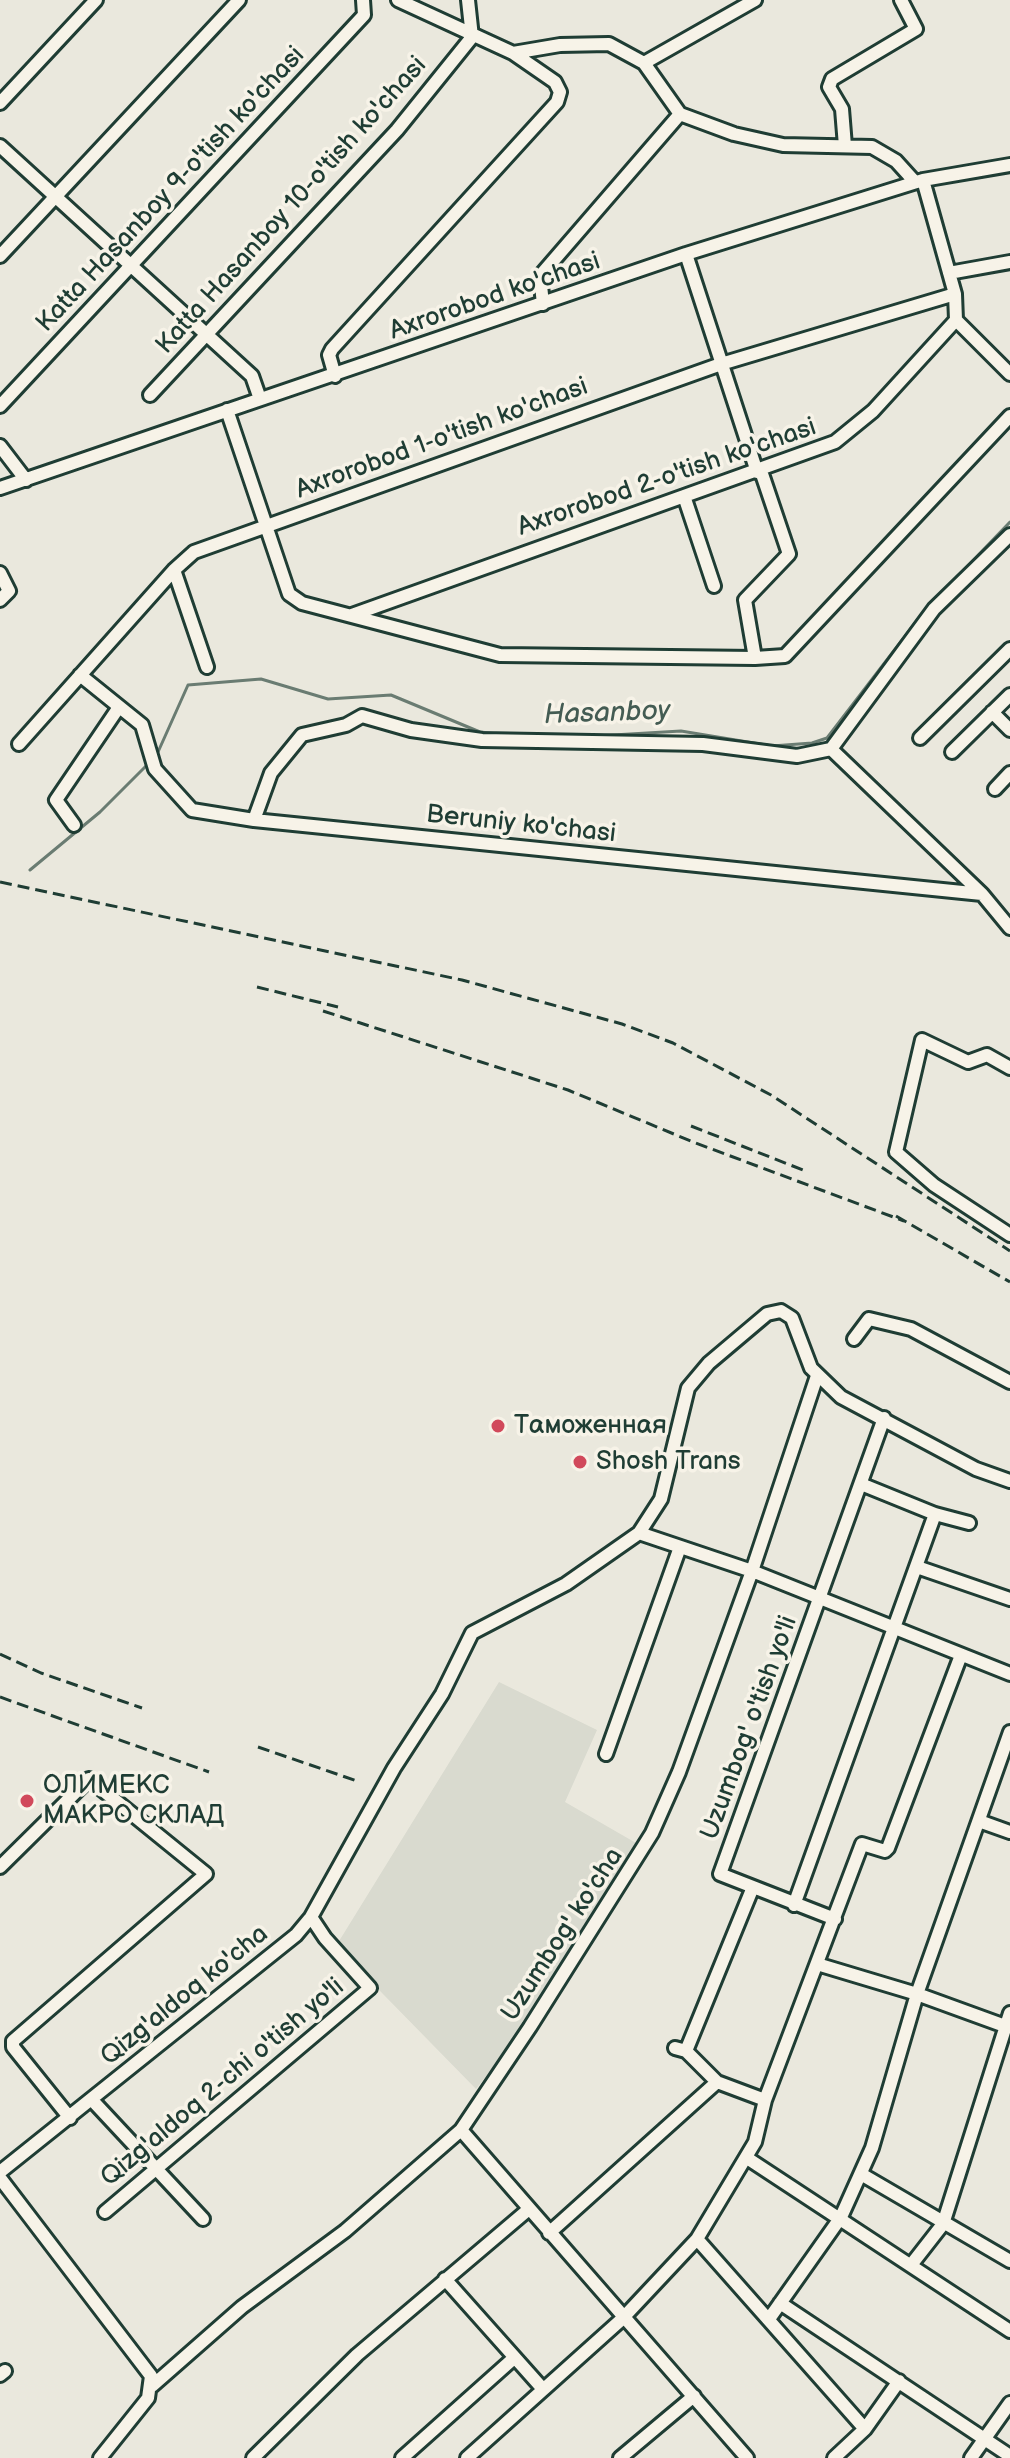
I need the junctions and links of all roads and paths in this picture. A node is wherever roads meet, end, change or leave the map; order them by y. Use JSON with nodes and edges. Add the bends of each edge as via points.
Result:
{"nodes":[{"id":1,"x":96,"y":0,"type":"edge"},
{"id":2,"x":239,"y":0,"type":"edge"},
{"id":3,"x":363,"y":0,"type":"edge"},
{"id":4,"x":398,"y":0,"type":"edge"},
{"id":5,"x":468,"y":0,"type":"edge"},
{"id":6,"x":755,"y":0,"type":"edge"},
{"id":7,"x":901,"y":0,"type":"edge"},
{"id":8,"x":472,"y":37,"type":"junction"},
{"id":9,"x":513,"y":53,"type":"junction"},
{"id":10,"x":644,"y":63,"type":"junction"},
{"id":11,"x":0,"y":103,"type":"edge"},
{"id":12,"x":680,"y":114,"type":"junction"},
{"id":13,"x":0,"y":146,"type":"edge"},
{"id":14,"x":845,"y":146,"type":"junction"},
{"id":15,"x":1010,"y":165,"type":"edge"},
{"id":16,"x":919,"y":181,"type":"junction"},
{"id":17,"x":54,"y":195,"type":"junction"},
{"id":18,"x":686,"y":254,"type":"junction"},
{"id":19,"x":0,"y":256,"type":"edge"},
{"id":20,"x":1010,"y":262,"type":"edge"},
{"id":21,"x":129,"y":265,"type":"junction"},
{"id":22,"x":949,"y":273,"type":"junction"},
{"id":23,"x":955,"y":294,"type":"junction"},
{"id":24,"x":543,"y":304,"type":"junction"},
{"id":25,"x":956,"y":320,"type":"junction"},
{"id":26,"x":204,"y":334,"type":"junction"},
{"id":27,"x":721,"y":364,"type":"junction"},
{"id":28,"x":1010,"y":374,"type":"edge"},
{"id":29,"x":335,"y":376,"type":"junction"},
{"id":30,"x":150,"y":395,"type":"dead end"},
{"id":31,"x":260,"y":399,"type":"junction"},
{"id":32,"x":0,"y":406,"type":"edge"},
{"id":33,"x":227,"y":410,"type":"junction"},
{"id":34,"x":1010,"y":416,"type":"edge"},
{"id":35,"x":0,"y":446,"type":"edge"},
{"id":36,"x":759,"y":471,"type":"junction"},
{"id":37,"x":26,"y":480,"type":"junction"},
{"id":38,"x":0,"y":488,"type":"edge"},
{"id":39,"x":684,"y":496,"type":"junction"},
{"id":40,"x":267,"y":525,"type":"junction"},
{"id":41,"x":1010,"y":535,"type":"edge"},
{"id":42,"x":174,"y":570,"type":"junction"},
{"id":43,"x":0,"y":573,"type":"edge"},
{"id":44,"x":714,"y":586,"type":"dead end"},
{"id":45,"x":0,"y":600,"type":"edge"},
{"id":46,"x":352,"y":615,"type":"junction"},
{"id":47,"x":1010,"y":649,"type":"edge"},
{"id":48,"x":755,"y":658,"type":"junction"},
{"id":49,"x":207,"y":667,"type":"dead end"},
{"id":50,"x":80,"y":675,"type":"junction"},
{"id":51,"x":1010,"y":695,"type":"edge"},
{"id":52,"x":119,"y":707,"type":"junction"},
{"id":53,"x":992,"y":712,"type":"junction"},
{"id":54,"x":1010,"y":730,"type":"edge"},
{"id":55,"x":920,"y":738,"type":"dead end"},
{"id":56,"x":19,"y":744,"type":"dead end"},
{"id":57,"x":831,"y":749,"type":"junction"},
{"id":58,"x":952,"y":752,"type":"dead end"},
{"id":59,"x":1010,"y":773,"type":"edge"},
{"id":60,"x":995,"y":789,"type":"dead end"},
{"id":61,"x":254,"y":820,"type":"junction"},
{"id":62,"x":74,"y":825,"type":"dead end"},
{"id":63,"x":982,"y":894,"type":"junction"},
{"id":64,"x":1010,"y":928,"type":"edge"},
{"id":65,"x":1010,"y":1068,"type":"edge"},
{"id":66,"x":1010,"y":1235,"type":"edge"},
{"id":67,"x":854,"y":1339,"type":"dead end"},
{"id":68,"x":817,"y":1376,"type":"junction"},
{"id":69,"x":1010,"y":1382,"type":"edge"},
{"id":70,"x":884,"y":1418,"type":"junction"},
{"id":71,"x":1010,"y":1481,"type":"edge"},
{"id":72,"x":861,"y":1484,"type":"junction"},
{"id":73,"x":935,"y":1514,"type":"junction"},
{"id":74,"x":969,"y":1523,"type":"dead end"},
{"id":75,"x":639,"y":1533,"type":"junction"},
{"id":76,"x":680,"y":1547,"type":"junction"},
{"id":77,"x":917,"y":1567,"type":"junction"},
{"id":78,"x":752,"y":1571,"type":"junction"},
{"id":79,"x":820,"y":1598,"type":"junction"},
{"id":80,"x":1010,"y":1599,"type":"edge"},
{"id":81,"x":892,"y":1626,"type":"junction"},
{"id":82,"x":961,"y":1655,"type":"junction"},
{"id":83,"x":1010,"y":1674,"type":"edge"},
{"id":84,"x":1010,"y":1732,"type":"edge"},
{"id":85,"x":606,"y":1754,"type":"dead end"},
{"id":86,"x":979,"y":1821,"type":"junction"},
{"id":87,"x":1010,"y":1832,"type":"edge"},
{"id":88,"x":0,"y":1867,"type":"edge"},
{"id":89,"x":753,"y":1887,"type":"junction"},
{"id":90,"x":794,"y":1905,"type":"junction"},
{"id":91,"x":311,"y":1917,"type":"junction"},
{"id":92,"x":835,"y":1919,"type":"junction"},
{"id":93,"x":817,"y":1964,"type":"junction"},
{"id":94,"x":917,"y":1994,"type":"junction"},
{"id":95,"x":1010,"y":2013,"type":"edge"},
{"id":96,"x":1005,"y":2026,"type":"junction"},
{"id":97,"x":717,"y":2082,"type":"junction"},
{"id":98,"x":92,"y":2100,"type":"junction"},
{"id":99,"x":765,"y":2100,"type":"junction"},
{"id":100,"x":70,"y":2118,"type":"junction"},
{"id":101,"x":461,"y":2130,"type":"junction"},
{"id":102,"x":747,"y":2158,"type":"junction"},
{"id":103,"x":155,"y":2167,"type":"junction"},
{"id":104,"x":861,"y":2174,"type":"junction"},
{"id":105,"x":0,"y":2175,"type":"edge"},
{"id":106,"x":529,"y":2209,"type":"junction"},
{"id":107,"x":105,"y":2212,"type":"dead end"},
{"id":108,"x":841,"y":2217,"type":"junction"},
{"id":109,"x":203,"y":2219,"type":"dead end"},
{"id":110,"x":943,"y":2224,"type":"junction"},
{"id":111,"x":549,"y":2233,"type":"junction"},
{"id":112,"x":697,"y":2239,"type":"junction"},
{"id":113,"x":1010,"y":2261,"type":"edge"},
{"id":114,"x":911,"y":2265,"type":"junction"},
{"id":115,"x":445,"y":2279,"type":"junction"},
{"id":116,"x":780,"y":2303,"type":"junction"},
{"id":117,"x":622,"y":2319,"type":"junction"},
{"id":118,"x":769,"y":2319,"type":"junction"},
{"id":119,"x":1010,"y":2331,"type":"edge"},
{"id":120,"x":514,"y":2358,"type":"junction"},
{"id":121,"x":899,"y":2381,"type":"junction"},
{"id":122,"x":542,"y":2388,"type":"junction"},
{"id":123,"x":150,"y":2392,"type":"junction"},
{"id":124,"x":694,"y":2396,"type":"junction"},
{"id":125,"x":1010,"y":2403,"type":"edge"},
{"id":126,"x":865,"y":2429,"type":"junction"},
{"id":127,"x":985,"y":2440,"type":"junction"},
{"id":128,"x":1010,"y":2456,"type":"edge"},
{"id":129,"x":100,"y":2458,"type":"edge"},
{"id":130,"x":253,"y":2458,"type":"edge"},
{"id":131,"x":402,"y":2458,"type":"edge"},
{"id":132,"x":467,"y":2458,"type":"edge"},
{"id":133,"x":620,"y":2458,"type":"edge"},
{"id":134,"x":747,"y":2458,"type":"edge"},
{"id":135,"x":834,"y":2458,"type":"edge"},
{"id":136,"x":971,"y":2458,"type":"edge"}],
"edges":[{"from":1,"to":11,"type":"street"},
{"from":2,"to":17,"type":"street"},
{"from":3,"to":21,"type":"street","name":"Katta Hasanboy 9-o'tish ko'chasi","via":[[364,15]]},
{"from":4,"to":8,"type":"street"},
{"from":5,"to":8,"type":"street"},
{"from":6,"to":10,"type":"street"},
{"from":7,"to":14,"type":"street","via":[[916,29],[832,79],[829,87],[842,109]]},
{"from":8,"to":9,"type":"street"},
{"from":8,"to":26,"type":"street","name":"Katta Hasanboy 10-o'tish ko'chasi","via":[[397,130]]},
{"from":9,"to":10,"type":"street","via":[[609,44]]},
{"from":9,"to":29,"type":"street","via":[[555,82],[557,102],[332,349]]},
{"from":10,"to":12,"type":"street"},
{"from":12,"to":14,"type":"street","via":[[783,145]]},
{"from":12,"to":24,"type":"street","via":[[540,276]]},
{"from":13,"to":17,"type":"street"},
{"from":14,"to":16,"type":"street","via":[[880,150]]},
{"from":15,"to":16,"type":"street","name":"Axrorobod ko'chasi"},
{"from":16,"to":18,"type":"street","name":"Axrorobod ko'chasi"},
{"from":16,"to":22,"type":"street"},
{"from":17,"to":19,"type":"street"},
{"from":17,"to":21,"type":"street"},
{"from":18,"to":24,"type":"street","name":"Axrorobod ko'chasi"},
{"from":18,"to":27,"type":"street"},
{"from":20,"to":22,"type":"street"},
{"from":21,"to":26,"type":"street"},
{"from":21,"to":32,"type":"street","name":"Katta Hasanboy 9-o'tish ko'chasi"},
{"from":22,"to":23,"type":"street"},
{"from":23,"to":25,"type":"street"},
{"from":23,"to":27,"type":"street","name":"Axrorobod 1-o'tish ko'chasi"},
{"from":24,"to":29,"type":"street","name":"Axrorobod ko'chasi"},
{"from":25,"to":28,"type":"street"},
{"from":25,"to":36,"type":"street","name":"Axrorobod 2-o'tish ko'chasi","via":[[850,432]]},
{"from":26,"to":30,"type":"street","name":"Katta Hasanboy 10-o'tish ko'chasi"},
{"from":26,"to":31,"type":"street","via":[[252,376]]},
{"from":27,"to":36,"type":"street"},
{"from":27,"to":40,"type":"street","name":"Axrorobod 1-o'tish ko'chasi"},
{"from":29,"to":31,"type":"street","name":"Axrorobod ko'chasi"},
{"from":31,"to":33,"type":"street","name":"Axrorobod ko'chasi"},
{"from":33,"to":37,"type":"street","name":"Axrorobod ko'chasi"},
{"from":33,"to":40,"type":"street"},
{"from":34,"to":48,"type":"street","via":[[785,656]]},
{"from":35,"to":37,"type":"street"},
{"from":36,"to":39,"type":"street","name":"Axrorobod 2-o'tish ko'chasi"},
{"from":36,"to":48,"type":"street","via":[[789,554],[745,600]]},
{"from":37,"to":38,"type":"street","name":"Axrorobod ko'chasi"},
{"from":39,"to":44,"type":"street"},
{"from":39,"to":46,"type":"street","name":"Axrorobod 2-o'tish ko'chasi"},
{"from":40,"to":42,"type":"street","name":"Axrorobod 1-o'tish ko'chasi","via":[[194,552]]},
{"from":40,"to":46,"type":"street","via":[[293,599]]},
{"from":41,"to":57,"type":"street","via":[[934,609]]},
{"from":42,"to":49,"type":"street"},
{"from":42,"to":50,"type":"street","name":"Axrorobod 1-o'tish ko'chasi"},
{"from":43,"to":45,"type":"street","via":[[9,591]]},
{"from":46,"to":48,"type":"street","via":[[500,655]]},
{"from":47,"to":55,"type":"street"},
{"from":50,"to":52,"type":"street","name":"Beruniy ko'chasi"},
{"from":50,"to":56,"type":"street","name":"Axrorobod 1-o'tish ko'chasi"},
{"from":51,"to":53,"type":"street"},
{"from":52,"to":61,"type":"street","name":"Beruniy ko'chasi","via":[[142,725],[155,769],[192,810]]},
{"from":52,"to":62,"type":"street","via":[[56,800]]},
{"from":53,"to":54,"type":"street"},
{"from":53,"to":58,"type":"street"},
{"from":57,"to":61,"type":"street","via":[[797,756],[703,744],[482,740],[411,730],[362,716],[302,735],[271,773]]},
{"from":57,"to":63,"type":"street"},
{"from":59,"to":60,"type":"street"},
{"from":61,"to":63,"type":"street","name":"Beruniy ko'chasi"},
{"from":63,"to":64,"type":"street"},
{"from":65,"to":66,"type":"street","via":[[987,1055],[968,1062],[922,1040],[896,1152],[934,1185]]},
{"from":67,"to":69,"type":"street","via":[[869,1319],[911,1329]]},
{"from":68,"to":70,"type":"street","via":[[841,1397]]},
{"from":68,"to":75,"type":"street","via":[[787,1314],[769,1313],[694,1378],[682,1400],[661,1499]]},
{"from":68,"to":78,"type":"street","name":"Uzumbog' ko'cha"},
{"from":70,"to":71,"type":"street","via":[[976,1469]]},
{"from":70,"to":72,"type":"street","name":"Uzumbog' o'tish yo'li"},
{"from":72,"to":73,"type":"street"},
{"from":72,"to":79,"type":"street","name":"Uzumbog' o'tish yo'li"},
{"from":73,"to":74,"type":"street"},
{"from":73,"to":77,"type":"street"},
{"from":75,"to":76,"type":"street"},
{"from":75,"to":91,"type":"street","name":"Qizg'aldoq ko'cha","via":[[566,1584],[472,1633]]},
{"from":76,"to":78,"type":"street"},
{"from":76,"to":85,"type":"street"},
{"from":77,"to":80,"type":"street"},
{"from":77,"to":81,"type":"street"},
{"from":78,"to":79,"type":"street"},
{"from":78,"to":101,"type":"street","name":"Uzumbog' ko'cha","via":[[652,1833]]},
{"from":79,"to":81,"type":"street"},
{"from":79,"to":89,"type":"street","name":"Uzumbog' o'tish yo'li","via":[[720,1874]]},
{"from":81,"to":82,"type":"street"},
{"from":81,"to":90,"type":"street"},
{"from":82,"to":83,"type":"street"},
{"from":82,"to":92,"type":"street","via":[[888,1848],[862,1844]]},
{"from":84,"to":86,"type":"street"},
{"from":86,"to":87,"type":"street"},
{"from":86,"to":94,"type":"street"},
{"from":88,"to":100,"type":"street","via":[[85,1781],[93,1780],[206,1874],[13,2041]]},
{"from":89,"to":90,"type":"street"},
{"from":89,"to":97,"type":"street","via":[[680,2050]]},
{"from":90,"to":92,"type":"street"},
{"from":91,"to":98,"type":"street","name":"Qizg'aldoq ko'cha","via":[[277,1952]]},
{"from":91,"to":103,"type":"street","name":"Qizg'aldoq 2-chi o'tish yo'li","via":[[370,1988]]},
{"from":92,"to":93,"type":"street"},
{"from":93,"to":94,"type":"street"},
{"from":93,"to":99,"type":"street"},
{"from":94,"to":96,"type":"street"},
{"from":94,"to":104,"type":"street"},
{"from":95,"to":96,"type":"street"},
{"from":96,"to":110,"type":"street"},
{"from":97,"to":99,"type":"street"},
{"from":97,"to":111,"type":"street"},
{"from":98,"to":100,"type":"street","name":"Qizg'aldoq ko'cha"},
{"from":98,"to":103,"type":"street"},
{"from":99,"to":102,"type":"street"},
{"from":100,"to":105,"type":"street","name":"Qizg'aldoq ko'cha"},
{"from":101,"to":106,"type":"street"},
{"from":101,"to":123,"type":"street","name":"Uzumbog' ko'cha","via":[[345,2231],[242,2307]]},
{"from":102,"to":108,"type":"street"},
{"from":102,"to":112,"type":"street"},
{"from":103,"to":107,"type":"street","name":"Qizg'aldoq 2-chi o'tish yo'li"},
{"from":103,"to":109,"type":"street"},
{"from":104,"to":108,"type":"street"},
{"from":104,"to":110,"type":"street"},
{"from":105,"to":123,"type":"street","via":[[145,2364]]},
{"from":106,"to":111,"type":"street"},
{"from":106,"to":115,"type":"street"},
{"from":108,"to":114,"type":"street"},
{"from":108,"to":116,"type":"street"},
{"from":110,"to":113,"type":"street"},
{"from":110,"to":114,"type":"street"},
{"from":111,"to":117,"type":"street"},
{"from":112,"to":117,"type":"street"},
{"from":112,"to":118,"type":"street"},
{"from":114,"to":119,"type":"street"},
{"from":115,"to":120,"type":"street"},
{"from":115,"to":130,"type":"street","via":[[357,2355]]},
{"from":116,"to":118,"type":"street"},
{"from":116,"to":121,"type":"street"},
{"from":117,"to":122,"type":"street"},
{"from":117,"to":124,"type":"street"},
{"from":118,"to":126,"type":"street"},
{"from":120,"to":122,"type":"street"},
{"from":120,"to":131,"type":"street"},
{"from":121,"to":126,"type":"street"},
{"from":121,"to":127,"type":"street"},
{"from":122,"to":132,"type":"street"},
{"from":123,"to":129,"type":"street","name":"Uzumbog' ko'cha"},
{"from":124,"to":133,"type":"street"},
{"from":124,"to":134,"type":"street"},
{"from":125,"to":127,"type":"street"},
{"from":126,"to":135,"type":"street"},
{"from":127,"to":128,"type":"street"},
{"from":127,"to":136,"type":"street"}]}
